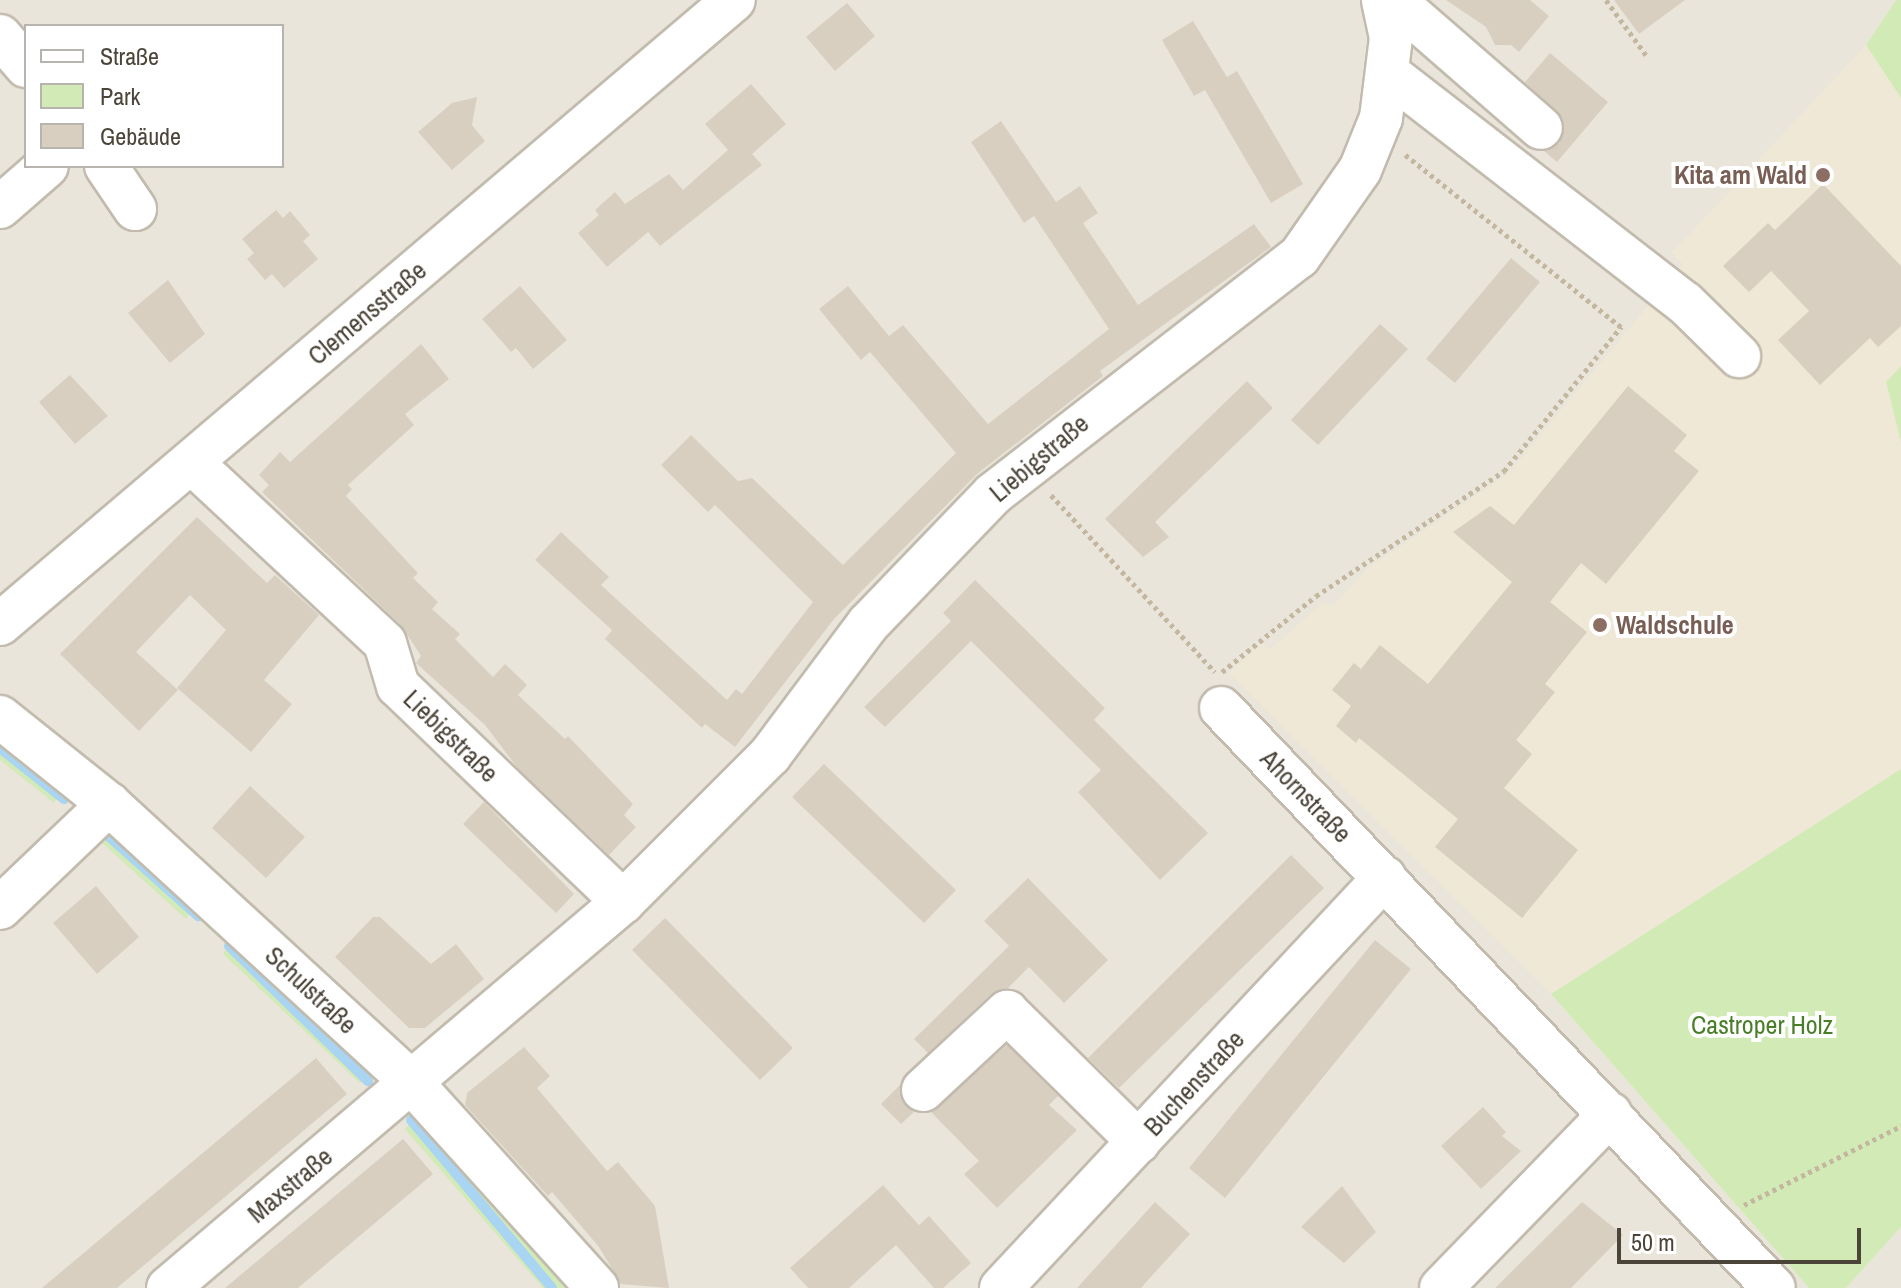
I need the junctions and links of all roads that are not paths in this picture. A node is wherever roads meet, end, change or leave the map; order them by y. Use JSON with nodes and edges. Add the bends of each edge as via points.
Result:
{"nodes":[{"id":1,"x":734,"y":0,"type":"edge"},
{"id":2,"x":1400,"y":25,"type":"edge"},
{"id":3,"x":0,"y":36,"type":"edge"},
{"id":4,"x":24,"y":64,"type":"edge"},
{"id":5,"x":1541,"y":128,"type":"dead end"},
{"id":6,"x":45,"y":168,"type":"edge"},
{"id":7,"x":107,"y":168,"type":"edge"},
{"id":8,"x":0,"y":207,"type":"edge"},
{"id":9,"x":135,"y":209,"type":"dead end"},
{"id":10,"x":1739,"y":356,"type":"dead end"},
{"id":11,"x":191,"y":462,"type":"junction"},
{"id":12,"x":0,"y":624,"type":"edge"},
{"id":13,"x":1219,"y":692,"type":"road end"},
{"id":14,"x":0,"y":717,"type":"edge"},
{"id":15,"x":109,"y":804,"type":"junction"},
{"id":16,"x":1385,"y":877,"type":"junction"},
{"id":17,"x":623,"y":902,"type":"junction"},
{"id":18,"x":0,"y":908,"type":"edge"},
{"id":19,"x":412,"y":1083,"type":"junction"},
{"id":20,"x":923,"y":1090,"type":"dead end"},
{"id":21,"x":1610,"y":1114,"type":"junction"},
{"id":22,"x":1139,"y":1142,"type":"junction"},
{"id":23,"x":168,"y":1288,"type":"edge"},
{"id":24,"x":597,"y":1288,"type":"edge"},
{"id":25,"x":1001,"y":1288,"type":"edge"},
{"id":26,"x":1441,"y":1288,"type":"edge"},
{"id":27,"x":1774,"y":1288,"type":"edge"}],
"edges":[{"from":1,"to":11,"type":"street","name":"Clemensstraße"},
{"from":2,"to":5,"type":"street"},
{"from":2,"to":10,"type":"street"},
{"from":2,"to":17,"type":"street","name":"Liebigstraße","via":[[1376,131],[1360,170],[1299,257],[1025,466],[868,624],[770,755]]},
{"from":3,"to":4,"type":"street"},
{"from":6,"to":8,"type":"street"},
{"from":7,"to":9,"type":"street"},
{"from":11,"to":12,"type":"street","name":"Clemensstraße"},
{"from":11,"to":17,"type":"street","name":"Liebigstraße","via":[[385,643],[398,686]]},
{"from":13,"to":16,"type":"street","name":"Ahornstraße"},
{"from":14,"to":15,"type":"street","name":"Schulstraße"},
{"from":15,"to":18,"type":"street"},
{"from":15,"to":19,"type":"street","name":"Schulstraße"},
{"from":16,"to":21,"type":"street","name":"Ahornstraße"},
{"from":16,"to":22,"type":"street","name":"Buchenstraße"},
{"from":17,"to":19,"type":"street","name":"Liebigstraße"},
{"from":19,"to":23,"type":"street","name":"Maxstraße"},
{"from":19,"to":24,"type":"street","name":"Schulstraße"},
{"from":20,"to":22,"type":"street","via":[[1007,1012]]},
{"from":21,"to":26,"type":"street"},
{"from":21,"to":27,"type":"street","name":"Ahornstraße"},
{"from":22,"to":25,"type":"street","name":"Buchenstraße"}]}
